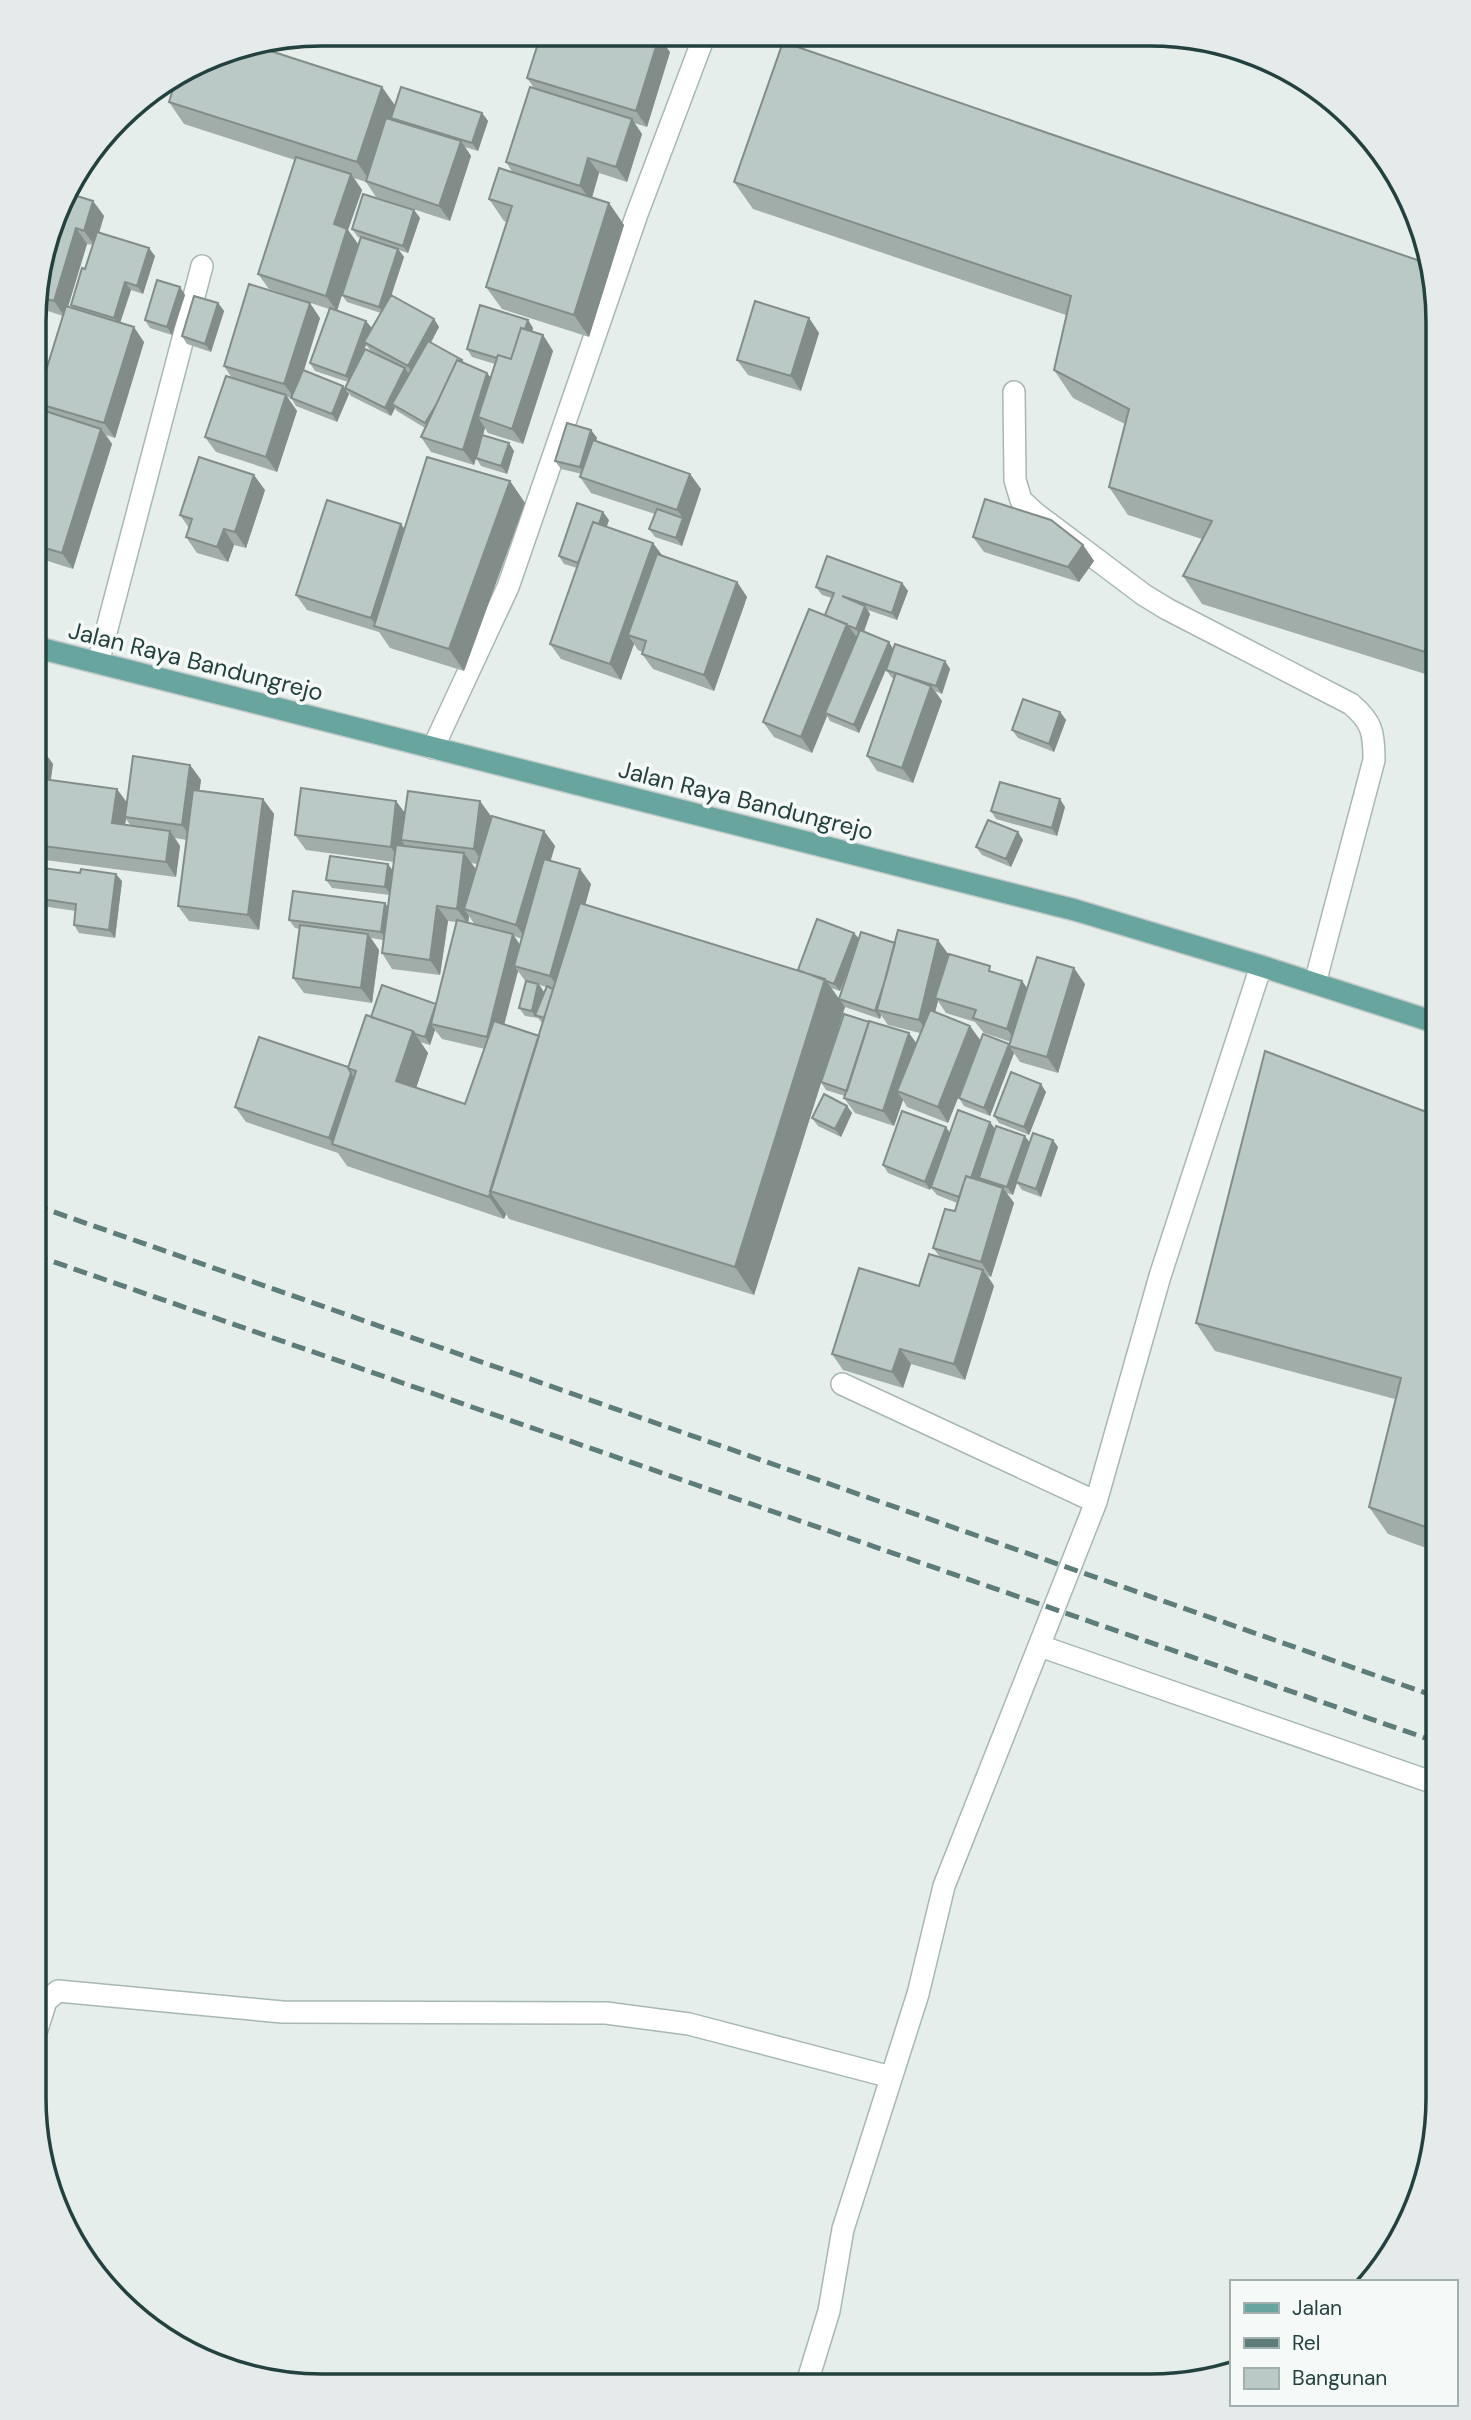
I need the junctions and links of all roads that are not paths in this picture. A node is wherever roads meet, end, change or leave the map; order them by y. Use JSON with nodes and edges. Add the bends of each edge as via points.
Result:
{"nodes":[{"id":1,"x":700,"y":46,"type":"edge"},
{"id":2,"x":202,"y":266,"type":"dead end"},
{"id":3,"x":1014,"y":392,"type":"dead end"},
{"id":4,"x":46,"y":650,"type":"edge"},
{"id":5,"x":98,"y":663,"type":"junction"},
{"id":6,"x":433,"y":748,"type":"junction"},
{"id":7,"x":1261,"y":966,"type":"junction"},
{"id":8,"x":1315,"y":983,"type":"junction"},
{"id":9,"x":1426,"y":1019,"type":"edge"},
{"id":10,"x":842,"y":1384,"type":"edge"},
{"id":11,"x":1096,"y":1502,"type":"junction"},
{"id":12,"x":1040,"y":1646,"type":"junction"},
{"id":13,"x":1426,"y":1780,"type":"edge"},
{"id":14,"x":46,"y":2001,"type":"edge"},
{"id":15,"x":891,"y":2077,"type":"junction"},
{"id":16,"x":810,"y":2374,"type":"edge"}],
"edges":[{"from":1,"to":6,"type":"street","via":[[508,587]]},
{"from":2,"to":5,"type":"street"},
{"from":3,"to":8,"type":"street","via":[[1015,480],[1021,499],[1035,513],[1144,595],[1366,716],[1374,736],[1374,760]]},
{"from":4,"to":5,"type":"main road","name":"Jalan Raya Bandungrejo"},
{"from":5,"to":6,"type":"main road","name":"Jalan Raya Bandungrejo"},
{"from":6,"to":7,"type":"main road","name":"Jalan Raya Bandungrejo","via":[[1062,907]]},
{"from":7,"to":8,"type":"main road","name":"Jalan Raya Bandungrejo"},
{"from":7,"to":11,"type":"street","via":[[1160,1276]]},
{"from":8,"to":9,"type":"main road","name":"Jalan Raya Bandungrejo"},
{"from":10,"to":11,"type":"street"},
{"from":11,"to":12,"type":"street"},
{"from":12,"to":13,"type":"street"},
{"from":12,"to":15,"type":"street","via":[[944,1886],[918,1994]]},
{"from":14,"to":15,"type":"street","via":[[58,1991],[282,2012],[606,2013],[689,2024]]},
{"from":15,"to":16,"type":"street","via":[[843,2229],[829,2311]]}]}
